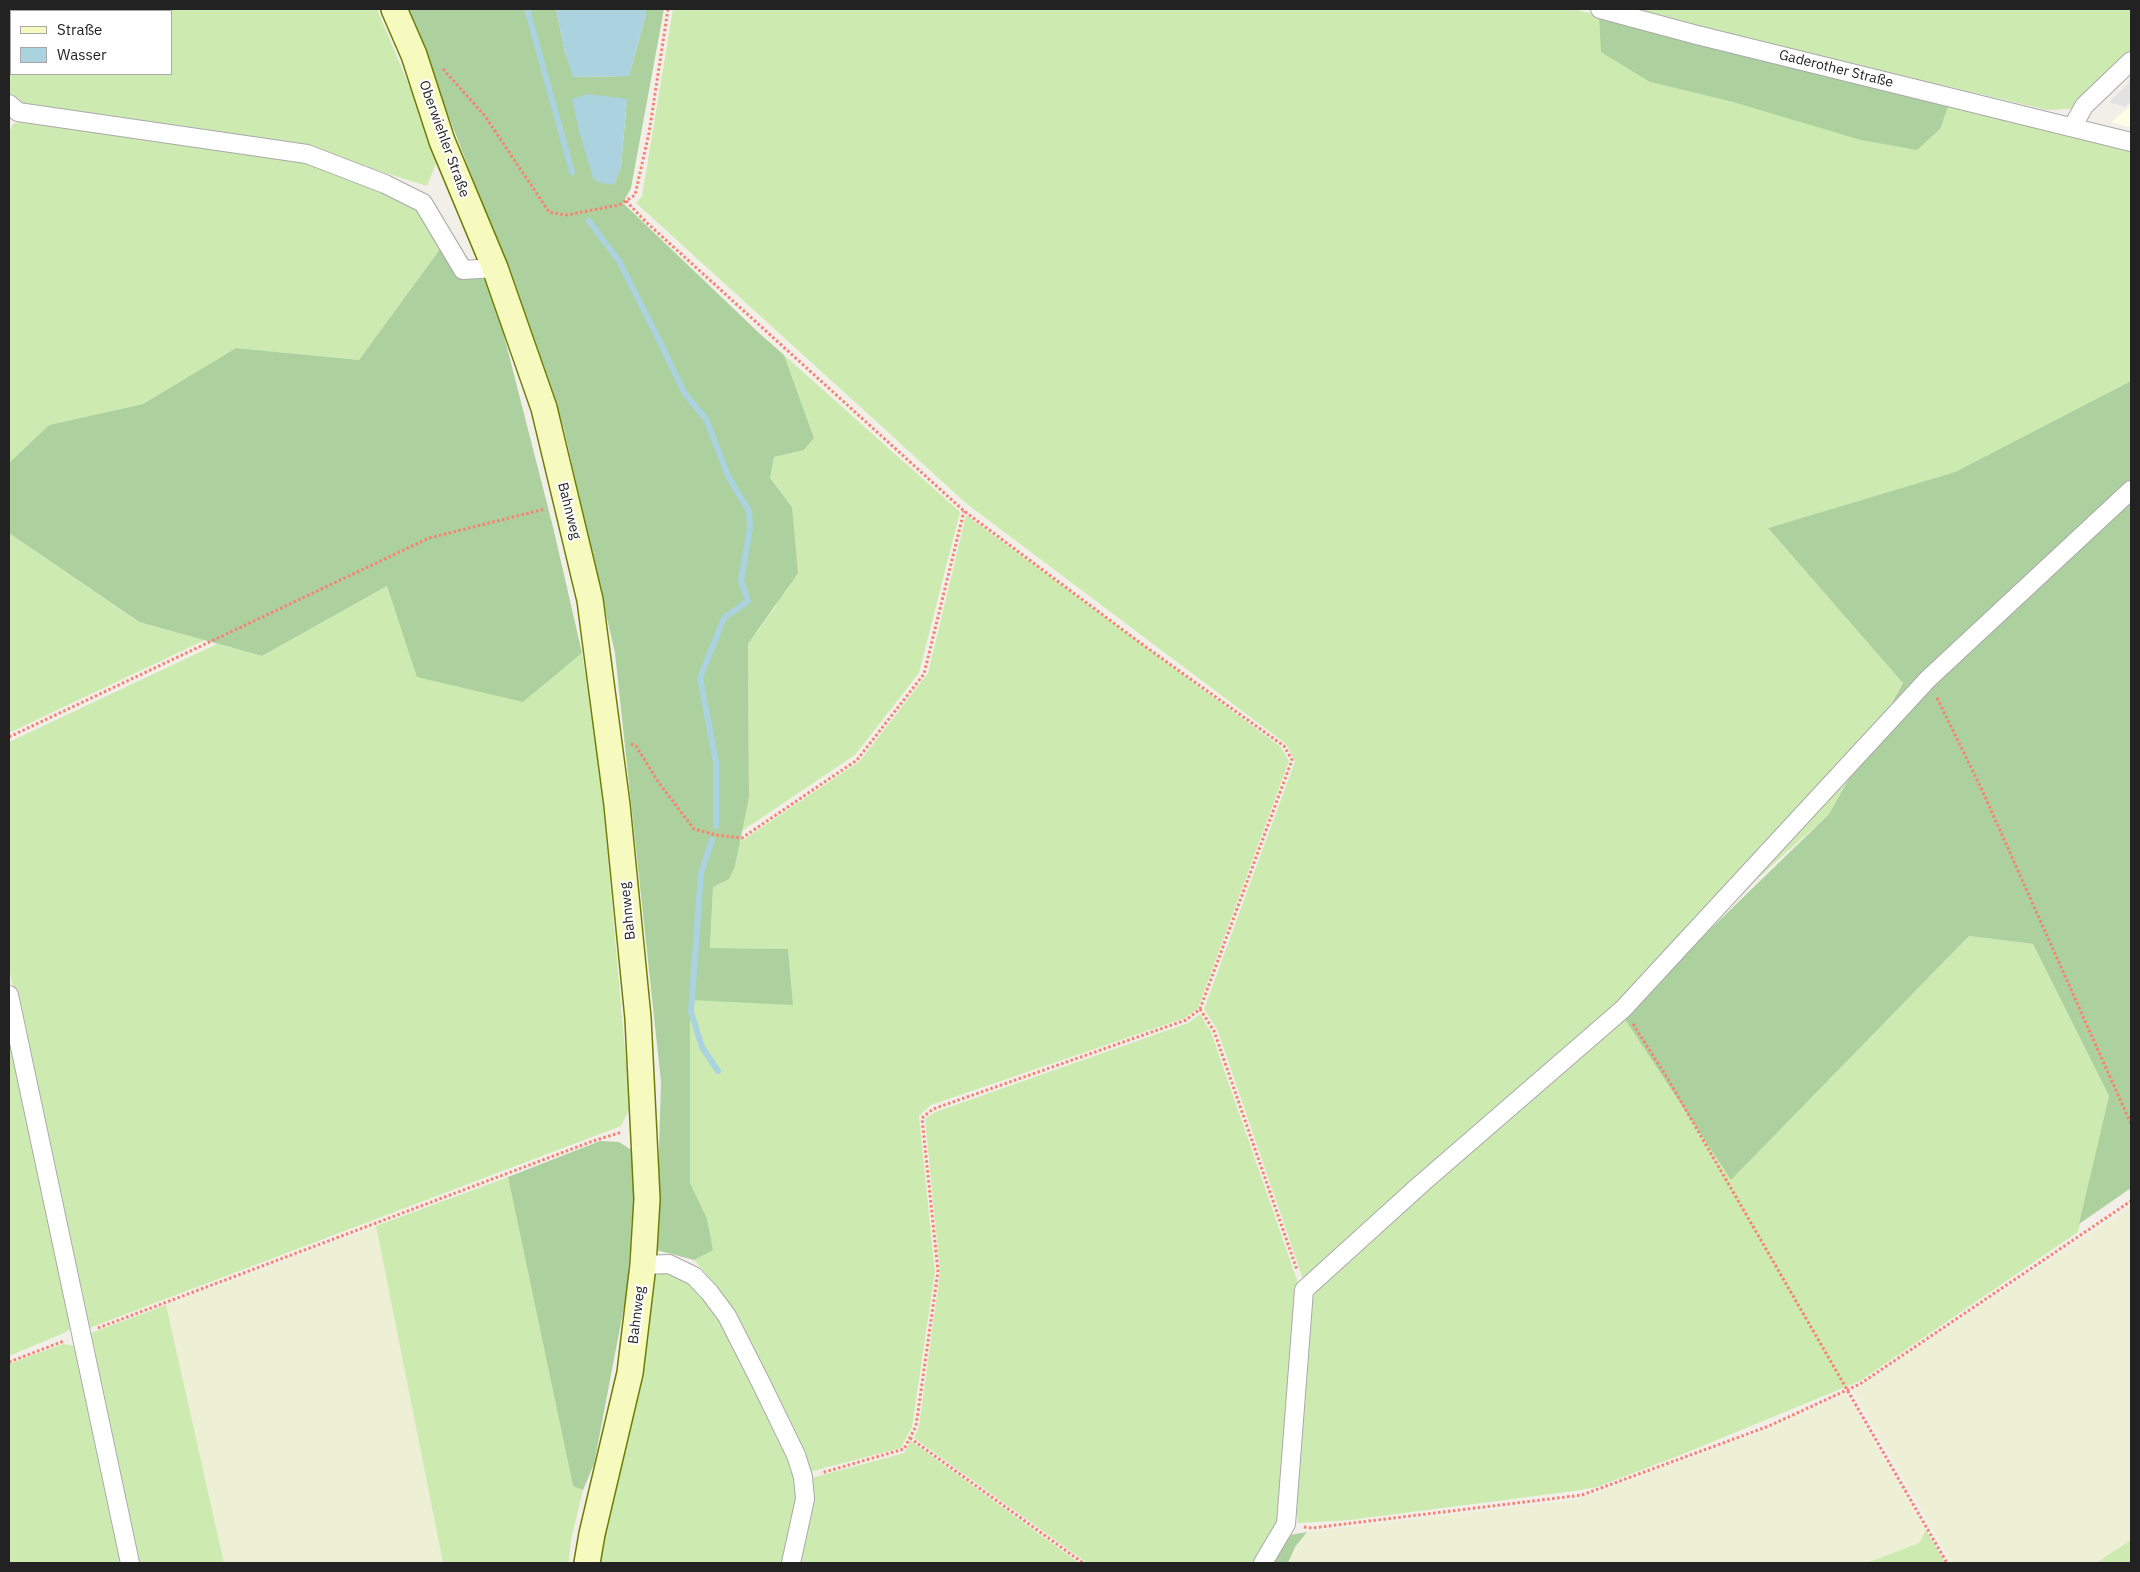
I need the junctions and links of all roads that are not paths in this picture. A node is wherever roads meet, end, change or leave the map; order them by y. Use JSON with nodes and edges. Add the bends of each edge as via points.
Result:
{"nodes":[{"id":1,"x":394,"y":9,"type":"edge"},
{"id":2,"x":1600,"y":9,"type":"edge"},
{"id":3,"x":2131,"y":61,"type":"edge"},
{"id":4,"x":9,"y":104,"type":"edge"},
{"id":5,"x":2074,"y":126,"type":"junction"},
{"id":6,"x":2131,"y":142,"type":"edge"},
{"id":7,"x":495,"y":268,"type":"junction"},
{"id":8,"x":2131,"y":490,"type":"edge"},
{"id":9,"x":9,"y":995,"type":"edge"},
{"id":10,"x":643,"y":1265,"type":"junction"},
{"id":11,"x":130,"y":1563,"type":"edge"},
{"id":12,"x":587,"y":1563,"type":"edge"},
{"id":13,"x":791,"y":1563,"type":"edge"},
{"id":14,"x":1263,"y":1563,"type":"edge"}],
"edges":[{"from":1,"to":7,"type":"main road","name":"Oberwiehler Straße","via":[[414,55],[442,141]]},
{"from":2,"to":5,"type":"street","name":"Gaderother Straße"},
{"from":3,"to":5,"type":"street","via":[[2084,106]]},
{"from":4,"to":7,"type":"street","via":[[18,112],[307,154],[424,202],[463,270]]},
{"from":5,"to":6,"type":"street","name":"Gaderother Straße"},
{"from":7,"to":10,"type":"main road","name":"Bahnweg","via":[[544,408],[590,600],[617,805],[638,1018],[647,1199]]},
{"from":8,"to":14,"type":"street","via":[[1928,679],[1623,1009],[1304,1290],[1286,1524]]},
{"from":9,"to":11,"type":"street"},
{"from":10,"to":12,"type":"main road","name":"Bahnweg","via":[[630,1372]]},
{"from":10,"to":13,"type":"street","via":[[669,1264],[694,1276],[727,1316],[760,1380],[796,1455],[803,1477],[805,1499]]}]}
